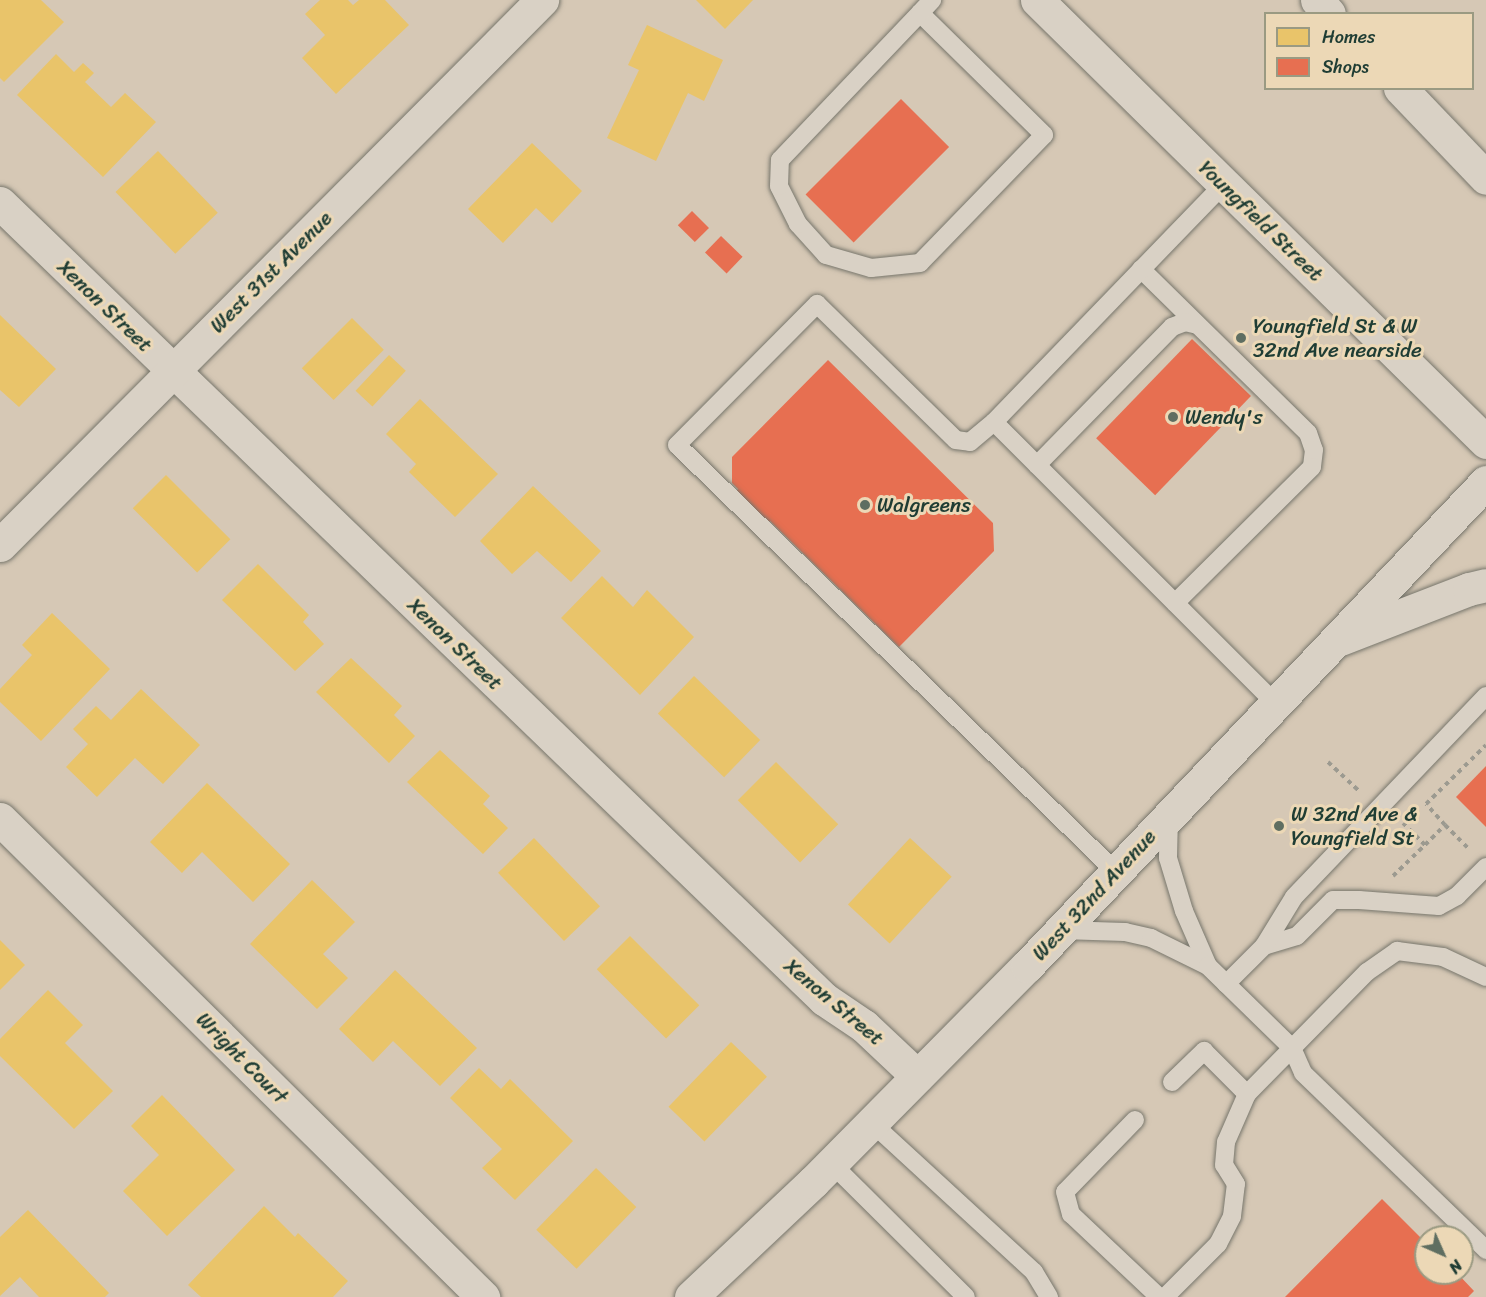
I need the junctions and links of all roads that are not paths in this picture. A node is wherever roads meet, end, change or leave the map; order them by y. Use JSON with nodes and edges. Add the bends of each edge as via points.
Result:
{"nodes":[{"id":1,"x":542,"y":0,"type":"edge"},
{"id":2,"x":1037,"y":0,"type":"edge"},
{"id":3,"x":1317,"y":0,"type":"edge"},
{"id":4,"x":926,"y":6,"type":"edge"},
{"id":5,"x":1327,"y":12,"type":"edge"},
{"id":6,"x":1402,"y":90,"type":"edge"},
{"id":7,"x":1486,"y":178,"type":"edge"},
{"id":8,"x":1224,"y":184,"type":"junction"},
{"id":9,"x":0,"y":203,"type":"edge"},
{"id":10,"x":1141,"y":269,"type":"junction"},
{"id":11,"x":1198,"y":325,"type":"junction"},
{"id":12,"x":172,"y":371,"type":"junction"},
{"id":13,"x":994,"y":422,"type":"junction"},
{"id":14,"x":1486,"y":442,"type":"edge"},
{"id":15,"x":1037,"y":465,"type":"junction"},
{"id":16,"x":1486,"y":482,"type":"edge"},
{"id":17,"x":0,"y":545,"type":"edge"},
{"id":18,"x":1486,"y":585,"type":"edge"},
{"id":19,"x":1175,"y":603,"type":"junction"},
{"id":20,"x":1333,"y":642,"type":"junction"},
{"id":21,"x":1486,"y":696,"type":"edge"},
{"id":22,"x":1275,"y":703,"type":"junction"},
{"id":23,"x":1169,"y":815,"type":"junction"},
{"id":24,"x":0,"y":819,"type":"edge"},
{"id":25,"x":1486,"y":867,"type":"edge"},
{"id":26,"x":1116,"y":872,"type":"junction"},
{"id":27,"x":1061,"y":930,"type":"junction"},
{"id":28,"x":1264,"y":946,"type":"junction"},
{"id":29,"x":1208,"y":966,"type":"junction"},
{"id":30,"x":1486,"y":977,"type":"edge"},
{"id":31,"x":1226,"y":984,"type":"junction"},
{"id":32,"x":1292,"y":1048,"type":"junction"},
{"id":33,"x":917,"y":1076,"type":"junction"},
{"id":34,"x":1172,"y":1082,"type":"dead end"},
{"id":35,"x":1247,"y":1094,"type":"junction"},
{"id":36,"x":1135,"y":1120,"type":"dead end"},
{"id":37,"x":872,"y":1123,"type":"junction"},
{"id":38,"x":831,"y":1163,"type":"junction"},
{"id":39,"x":1486,"y":1250,"type":"edge"},
{"id":40,"x":483,"y":1297,"type":"edge"},
{"id":41,"x":691,"y":1297,"type":"edge"},
{"id":42,"x":966,"y":1297,"type":"edge"},
{"id":43,"x":1049,"y":1297,"type":"edge"},
{"id":44,"x":1159,"y":1297,"type":"edge"},
{"id":45,"x":1165,"y":1297,"type":"edge"}],
"edges":[{"from":1,"to":12,"type":"main road","name":"West 31st Avenue"},
{"from":2,"to":8,"type":"main road","name":"Youngfield Street"},
{"from":3,"to":5,"type":"main road"},
{"from":4,"to":4,"type":"lane","via":[[780,160],[779,186],[798,224],[826,255],[871,268],[921,263],[1044,135]]},
{"from":6,"to":7,"type":"main road"},
{"from":8,"to":10,"type":"lane"},
{"from":8,"to":14,"type":"main road","name":"Youngfield Street"},
{"from":9,"to":12,"type":"main road","name":"Xenon Street"},
{"from":10,"to":11,"type":"lane"},
{"from":10,"to":13,"type":"lane"},
{"from":11,"to":15,"type":"lane","via":[[1185,322],[1172,327]]},
{"from":11,"to":19,"type":"lane","via":[[1308,433],[1314,450],[1312,467]]},
{"from":12,"to":17,"type":"main road","name":"West 31st Avenue"},
{"from":12,"to":33,"type":"main road","name":"Xenon Street","via":[[824,999],[864,1026]]},
{"from":13,"to":15,"type":"lane"},
{"from":13,"to":26,"type":"lane","via":[[970,442],[956,440],[817,304],[677,445]]},
{"from":15,"to":19,"type":"lane"},
{"from":16,"to":20,"type":"main road","name":"West 32nd Avenue"},
{"from":18,"to":20,"type":"main road"},
{"from":19,"to":22,"type":"lane"},
{"from":20,"to":22,"type":"main road","name":"West 32nd Avenue"},
{"from":21,"to":28,"type":"lane","via":[[1294,897]]},
{"from":22,"to":23,"type":"main road","name":"West 32nd Avenue"},
{"from":23,"to":26,"type":"main road","name":"West 32nd Avenue"},
{"from":23,"to":29,"type":"lane","via":[[1168,858],[1184,911]]},
{"from":24,"to":40,"type":"main road","name":"Wright Court"},
{"from":25,"to":28,"type":"lane","via":[[1457,896],[1439,906],[1334,900],[1297,936]]},
{"from":26,"to":27,"type":"main road","name":"West 32nd Avenue"},
{"from":27,"to":29,"type":"lane","via":[[1125,932],[1151,938]]},
{"from":27,"to":33,"type":"main road","name":"West 32nd Avenue"},
{"from":28,"to":31,"type":"lane"},
{"from":29,"to":31,"type":"lane"},
{"from":30,"to":32,"type":"lane","via":[[1443,957],[1396,951],[1367,972]]},
{"from":31,"to":32,"type":"lane"},
{"from":32,"to":35,"type":"lane"},
{"from":32,"to":39,"type":"lane","via":[[1303,1073]]},
{"from":33,"to":37,"type":"main road","name":"West 32nd Avenue"},
{"from":34,"to":35,"type":"lane","via":[[1204,1051]]},
{"from":35,"to":45,"type":"lane","via":[[1226,1142],[1224,1165],[1236,1184],[1232,1216],[1218,1244]]},
{"from":36,"to":44,"type":"lane","via":[[1065,1192],[1071,1214]]},
{"from":37,"to":38,"type":"main road","name":"West 32nd Avenue"},
{"from":37,"to":43,"type":"lane","via":[[1034,1272]]},
{"from":38,"to":41,"type":"main road","name":"West 32nd Avenue"},
{"from":38,"to":42,"type":"lane"}]}
